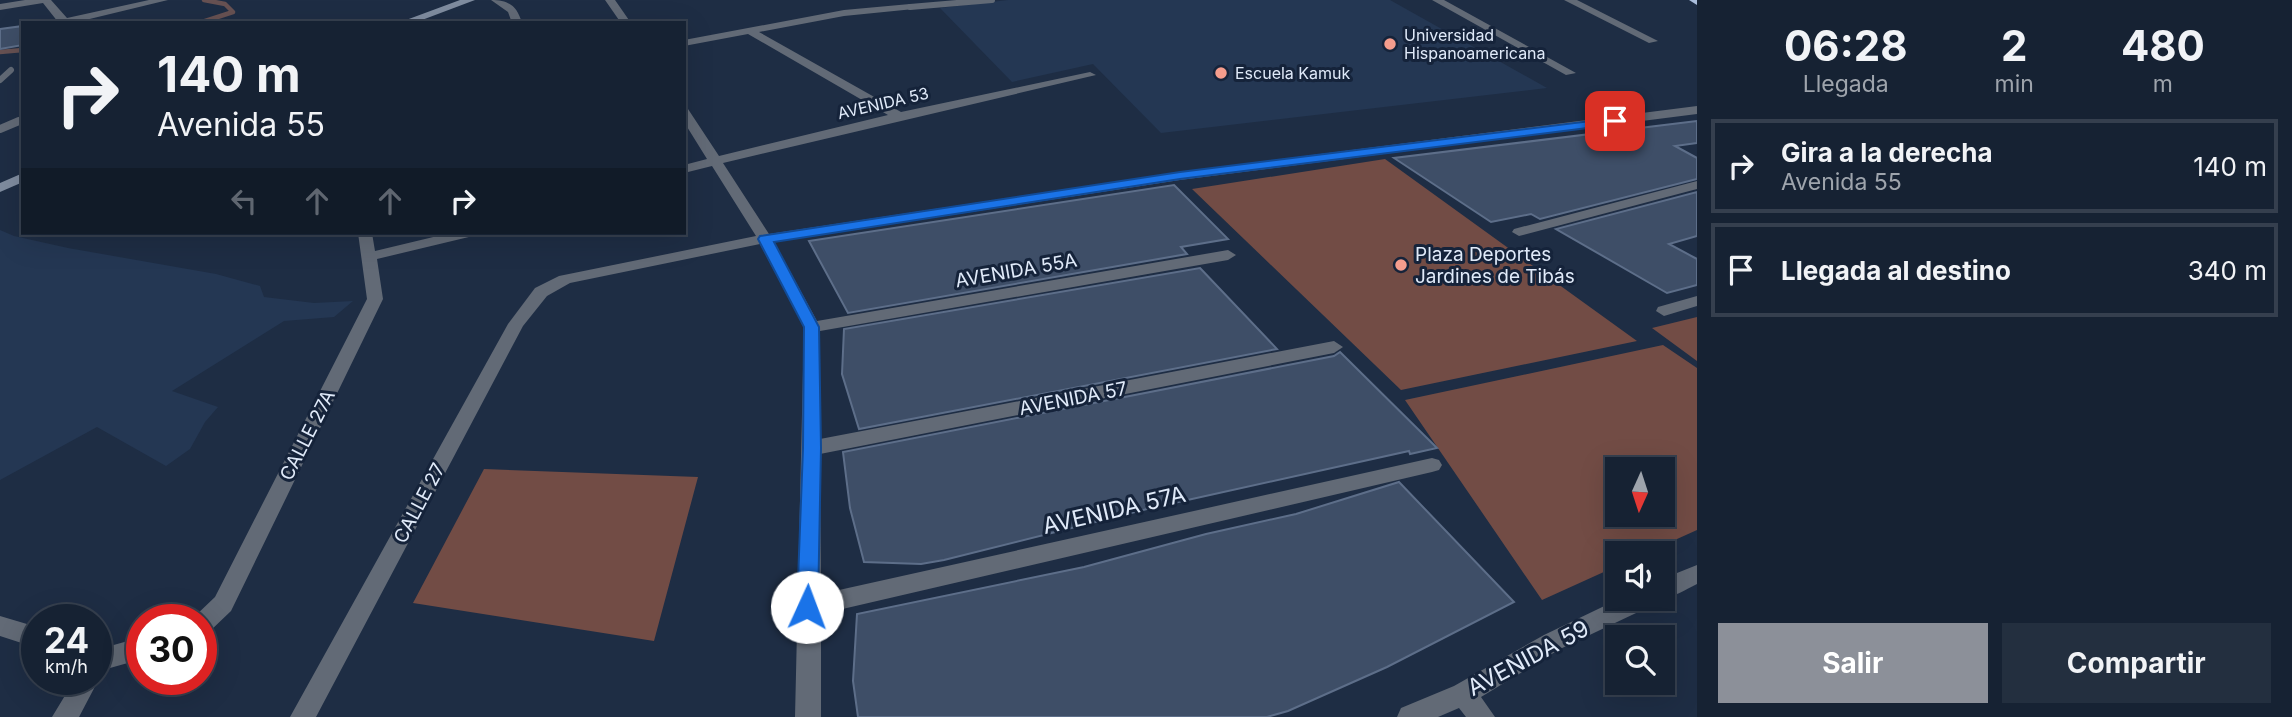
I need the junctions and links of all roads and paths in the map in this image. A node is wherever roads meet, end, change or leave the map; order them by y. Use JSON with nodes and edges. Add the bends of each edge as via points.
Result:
{"nodes":[{"id":1,"x":44,"y":0,"type":"edge"},
{"id":2,"x":163,"y":0,"type":"edge"},
{"id":3,"x":470,"y":0,"type":"edge"},
{"id":4,"x":496,"y":0,"type":"edge"},
{"id":5,"x":610,"y":0,"type":"edge"},
{"id":6,"x":950,"y":0,"type":"edge"},
{"id":7,"x":992,"y":0,"type":"edge"},
{"id":8,"x":1437,"y":0,"type":"edge"},
{"id":9,"x":1569,"y":0,"type":"edge"},
{"id":10,"x":960,"y":1,"type":"edge"},
{"id":11,"x":0,"y":7,"type":"edge"},
{"id":12,"x":910,"y":7,"type":"junction"},
{"id":13,"x":67,"y":21,"type":"edge"},
{"id":14,"x":409,"y":21,"type":"edge"},
{"id":15,"x":516,"y":21,"type":"edge"},
{"id":16,"x":625,"y":21,"type":"edge"},
{"id":17,"x":750,"y":31,"type":"junction"},
{"id":18,"x":1653,"y":41,"type":"dead end"},
{"id":19,"x":686,"y":43,"type":"edge"},
{"id":20,"x":11,"y":69,"type":"dead end"},
{"id":21,"x":1570,"y":73,"type":"dead end"},
{"id":22,"x":1090,"y":75,"type":"dead end"},
{"id":23,"x":0,"y":80,"type":"edge"},
{"id":24,"x":1697,"y":110,"type":"edge"},
{"id":25,"x":686,"y":115,"type":"edge"},
{"id":26,"x":899,"y":116,"type":"junction"},
{"id":27,"x":21,"y":121,"type":"edge"},
{"id":28,"x":0,"y":129,"type":"edge"},
{"id":29,"x":716,"y":161,"type":"junction"},
{"id":30,"x":686,"y":168,"type":"edge"},
{"id":31,"x":21,"y":178,"type":"edge"},
{"id":32,"x":1697,"y":185,"type":"edge"},
{"id":33,"x":0,"y":188,"type":"edge"},
{"id":34,"x":1519,"y":232,"type":"dead end"},
{"id":35,"x":365,"y":235,"type":"edge"},
{"id":36,"x":460,"y":235,"type":"edge"},
{"id":37,"x":765,"y":239,"type":"junction"},
{"id":38,"x":1228,"y":255,"type":"dead end"},
{"id":39,"x":368,"y":257,"type":"junction"},
{"id":40,"x":1697,"y":302,"type":"edge"},
{"id":41,"x":1664,"y":312,"type":"dead end"},
{"id":42,"x":812,"y":327,"type":"junction"},
{"id":43,"x":1334,"y":347,"type":"dead end"},
{"id":44,"x":812,"y":448,"type":"junction"},
{"id":45,"x":1432,"y":465,"type":"dead end"},
{"id":46,"x":1697,"y":574,"type":"edge"},
{"id":47,"x":1675,"y":584,"type":"edge"},
{"id":48,"x":807,"y":607,"type":"junction"},
{"id":49,"x":217,"y":610,"type":"edge"},
{"id":50,"x":1618,"y":611,"type":"edge"},
{"id":51,"x":0,"y":626,"type":"edge"},
{"id":52,"x":21,"y":633,"type":"edge"},
{"id":53,"x":1463,"y":694,"type":"junction"},
{"id":54,"x":78,"y":695,"type":"edge"},
{"id":55,"x":65,"y":717,"type":"edge"},
{"id":56,"x":303,"y":717,"type":"edge"},
{"id":57,"x":807,"y":717,"type":"edge"},
{"id":58,"x":1410,"y":717,"type":"edge"},
{"id":59,"x":1482,"y":717,"type":"edge"}],
"edges":[{"from":1,"to":11,"type":"street"},
{"from":1,"to":13,"type":"street"},
{"from":2,"to":13,"type":"street"},
{"from":3,"to":14,"type":"main road"},
{"from":4,"to":15,"type":"street","via":[[513,10]]},
{"from":5,"to":16,"type":"street"},
{"from":6,"to":12,"type":"lane"},
{"from":7,"to":10,"type":"lane"},
{"from":8,"to":21,"type":"street"},
{"from":9,"to":18,"type":"street"},
{"from":10,"to":12,"type":"lane"},
{"from":12,"to":17,"type":"street","via":[[845,13]]},
{"from":17,"to":19,"type":"street"},
{"from":17,"to":26,"type":"street"},
{"from":20,"to":23,"type":"lane"},
{"from":22,"to":26,"type":"street","name":"AVENIDA 53"},
{"from":24,"to":37,"type":"street","via":[[1180,176]]},
{"from":25,"to":29,"type":"street"},
{"from":26,"to":29,"type":"street","name":"AVENIDA 53"},
{"from":27,"to":28,"type":"lane"},
{"from":29,"to":30,"type":"street","name":"AVENIDA 53"},
{"from":29,"to":37,"type":"street"},
{"from":31,"to":33,"type":"main road"},
{"from":32,"to":34,"type":"street"},
{"from":35,"to":39,"type":"street","name":"CALLE 27A"},
{"from":36,"to":39,"type":"street"},
{"from":37,"to":42,"type":"street"},
{"from":37,"to":56,"type":"street","name":"CALLE 27","via":[[610,268],[565,279],[541,292],[516,324]]},
{"from":38,"to":42,"type":"street","name":"AVENIDA 55A"},
{"from":39,"to":49,"type":"street","name":"CALLE 27A","via":[[375,299]]},
{"from":40,"to":41,"type":"street"},
{"from":42,"to":44,"type":"street"},
{"from":43,"to":44,"type":"street","name":"AVENIDA 57"},
{"from":44,"to":48,"type":"street"},
{"from":45,"to":48,"type":"street","name":"AVENIDA 57A"},
{"from":46,"to":47,"type":"street"},
{"from":48,"to":57,"type":"street"},
{"from":50,"to":53,"type":"street","name":"AVENIDA 59","via":[[1552,642]]},
{"from":51,"to":52,"type":"street"},
{"from":53,"to":58,"type":"street","name":"AVENIDA 59"},
{"from":53,"to":59,"type":"street"},
{"from":54,"to":55,"type":"street"}]}
